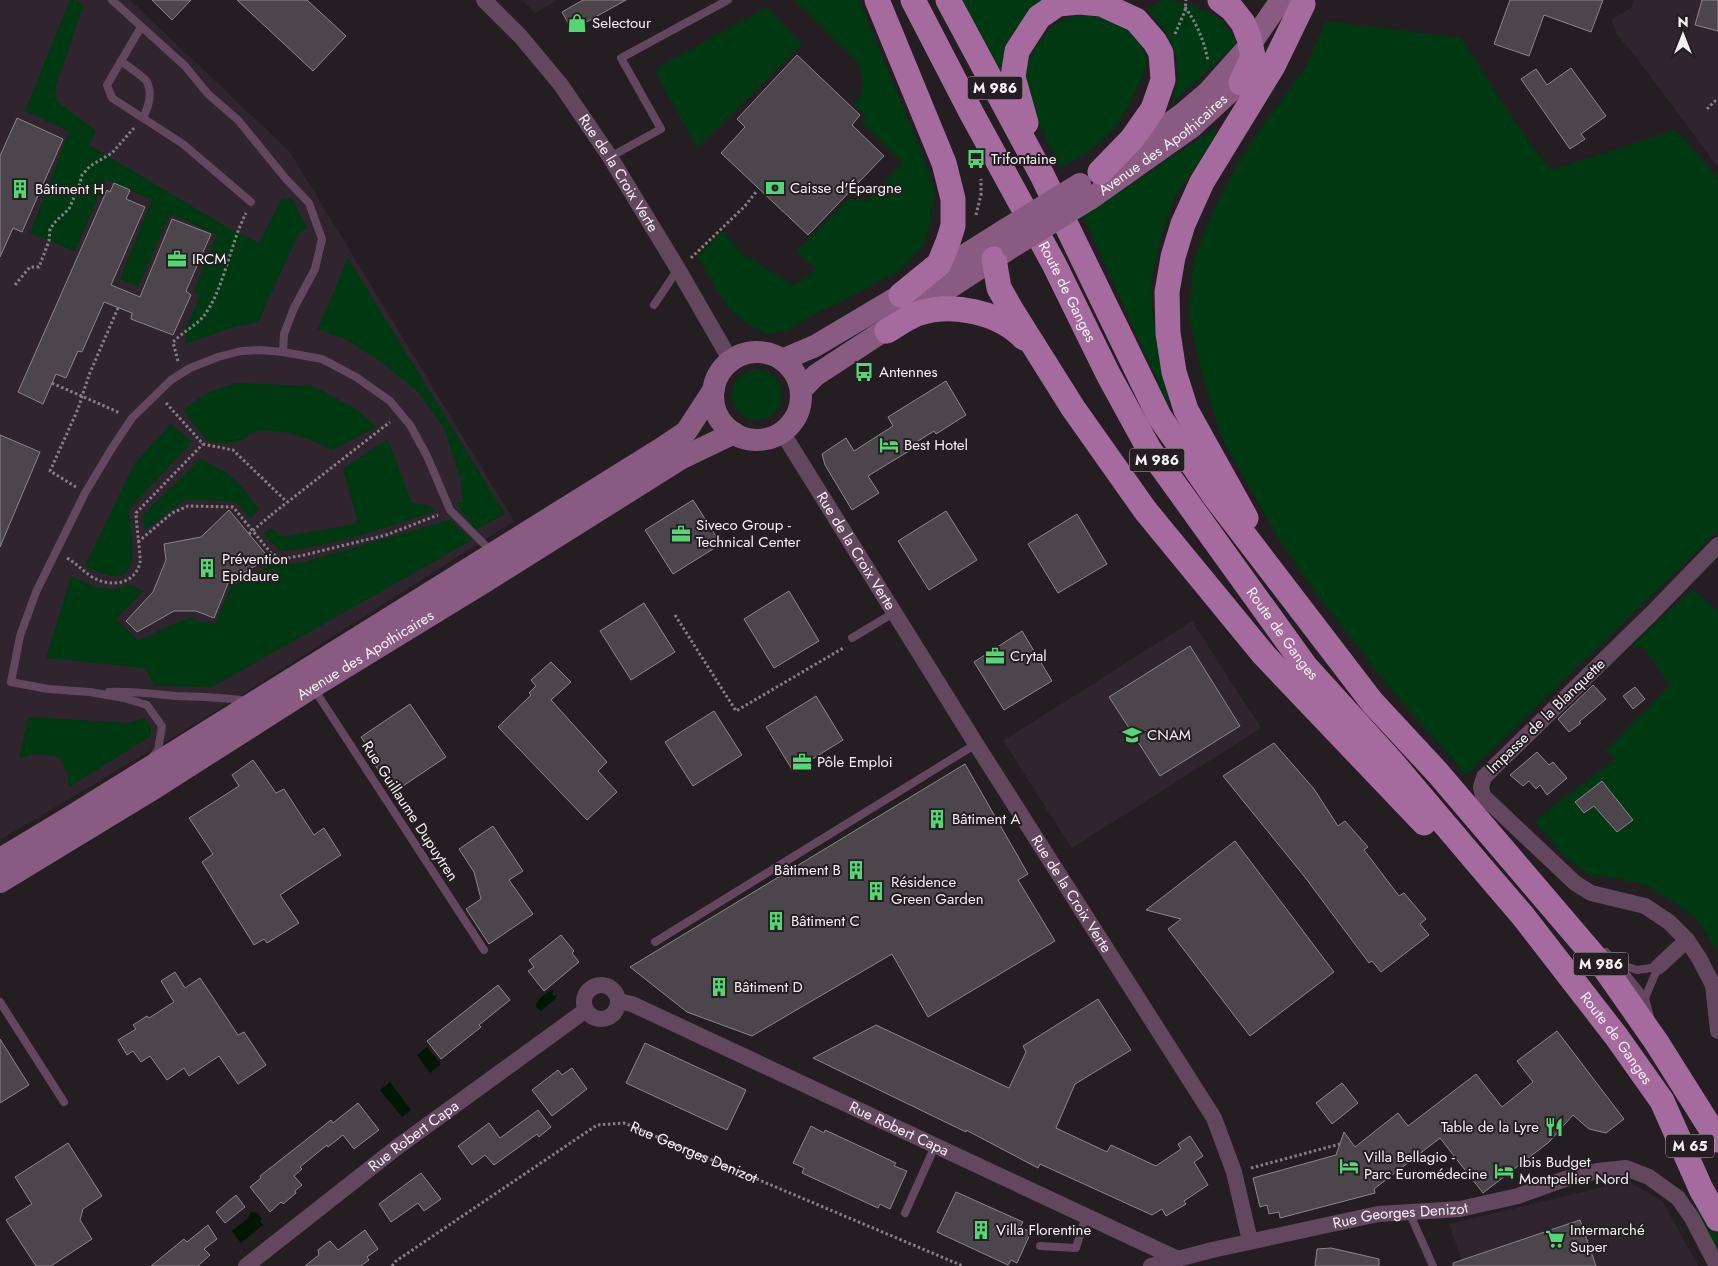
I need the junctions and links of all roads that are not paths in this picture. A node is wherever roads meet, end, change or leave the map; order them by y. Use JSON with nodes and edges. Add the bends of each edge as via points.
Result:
{"nodes":[{"id":1,"x":112,"y":0,"type":"edge"},
{"id":2,"x":484,"y":0,"type":"edge"},
{"id":3,"x":728,"y":0,"type":"edge"},
{"id":4,"x":877,"y":0,"type":"edge"},
{"id":5,"x":913,"y":0,"type":"edge"},
{"id":6,"x":948,"y":0,"type":"edge"},
{"id":7,"x":1220,"y":0,"type":"edge"},
{"id":8,"x":1296,"y":1,"type":"edge"},
{"id":9,"x":141,"y":27,"type":"junction"},
{"id":10,"x":1250,"y":46,"type":"junction"},
{"id":11,"x":121,"y":61,"type":"junction"},
{"id":12,"x":1241,"y":83,"type":"junction"},
{"id":13,"x":143,"y":118,"type":"junction"},
{"id":14,"x":610,"y":157,"type":"junction"},
{"id":15,"x":1042,"y":176,"type":"junction"},
{"id":16,"x":1088,"y":187,"type":"junction"},
{"id":17,"x":251,"y":202,"type":"road end"},
{"id":18,"x":1005,"y":244,"type":"junction"},
{"id":19,"x":678,"y":269,"type":"junction"},
{"id":20,"x":901,"y":295,"type":"junction"},
{"id":21,"x":654,"y":304,"type":"dead end"},
{"id":22,"x":887,"y":331,"type":"junction"},
{"id":23,"x":284,"y":352,"type":"junction"},
{"id":24,"x":1040,"y":356,"type":"junction"},
{"id":25,"x":782,"y":360,"type":"junction"},
{"id":26,"x":731,"y":361,"type":"junction"},
{"id":27,"x":714,"y":389,"type":"junction"},
{"id":28,"x":801,"y":390,"type":"junction"},
{"id":29,"x":782,"y":432,"type":"junction"},
{"id":30,"x":734,"y":433,"type":"junction"},
{"id":31,"x":1718,"y":545,"type":"edge"},
{"id":32,"x":493,"y":553,"type":"junction"},
{"id":33,"x":1278,"y":578,"type":"junction"},
{"id":34,"x":895,"y":612,"type":"junction"},
{"id":35,"x":852,"y":638,"type":"dead end"},
{"id":36,"x":313,"y":687,"type":"junction"},
{"id":37,"x":90,"y":692,"type":"junction"},
{"id":38,"x":255,"y":702,"type":"junction"},
{"id":39,"x":976,"y":744,"type":"junction"},
{"id":40,"x":135,"y":776,"type":"junction"},
{"id":41,"x":0,"y":859,"type":"edge"},
{"id":42,"x":1481,"y":866,"type":"junction"},
{"id":43,"x":0,"y":882,"type":"edge"},
{"id":44,"x":1538,"y":890,"type":"junction"},
{"id":45,"x":1590,"y":939,"type":"dead end"},
{"id":46,"x":1687,"y":940,"type":"junction"},
{"id":47,"x":655,"y":942,"type":"dead end"},
{"id":48,"x":1597,"y":945,"type":"dead end"},
{"id":49,"x":484,"y":950,"type":"dead end"},
{"id":50,"x":1617,"y":963,"type":"junction"},
{"id":51,"x":1658,"y":967,"type":"junction"},
{"id":52,"x":1645,"y":998,"type":"junction"},
{"id":53,"x":618,"y":1001,"type":"junction"},
{"id":54,"x":0,"y":1002,"type":"edge"},
{"id":55,"x":586,"y":1010,"type":"junction"},
{"id":56,"x":1718,"y":1031,"type":"edge"},
{"id":57,"x":1657,"y":1043,"type":"junction"},
{"id":58,"x":1662,"y":1101,"type":"junction"},
{"id":59,"x":64,"y":1102,"type":"dead end"},
{"id":60,"x":1718,"y":1140,"type":"edge"},
{"id":61,"x":935,"y":1146,"type":"junction"},
{"id":62,"x":1718,"y":1191,"type":"edge"},
{"id":63,"x":1409,"y":1212,"type":"junction"},
{"id":64,"x":906,"y":1213,"type":"dead end"},
{"id":65,"x":1086,"y":1216,"type":"junction"},
{"id":66,"x":1718,"y":1219,"type":"edge"},
{"id":67,"x":1250,"y":1241,"type":"junction"},
{"id":68,"x":1040,"y":1246,"type":"dead end"},
{"id":69,"x":1178,"y":1258,"type":"junction"},
{"id":70,"x":246,"y":1266,"type":"edge"},
{"id":71,"x":1151,"y":1266,"type":"edge"},
{"id":72,"x":1433,"y":1266,"type":"edge"},
{"id":73,"x":1717,"y":1266,"type":"edge"}],
"edges":[{"from":1,"to":9,"type":"lane"},
{"from":2,"to":14,"type":"street","name":"Rue de la Croix Verte","via":[[521,37],[561,85]]},
{"from":3,"to":14,"type":"lane","via":[[620,58],[661,129]]},
{"from":4,"to":20,"type":"main road","via":[[944,163],[953,199],[953,226],[939,264]]},
{"from":5,"to":42,"type":"main road","name":"Route de Ganges","number":"M 986","via":[[1149,449],[1306,667]]},
{"from":6,"to":15,"type":"main road","name":"Route de Ganges","number":"M 986"},
{"from":7,"to":10,"type":"main road","via":[[1243,23]]},
{"from":8,"to":10,"type":"main road","name":"Avenue des Apothicaires"},
{"from":8,"to":12,"type":"main road","name":"Avenue des Apothicaires","via":[[1264,61]]},
{"from":8,"to":33,"type":"main road","via":[[1273,66],[1202,182],[1183,224],[1175,248],[1168,292],[1168,332],[1174,372],[1186,410]]},
{"from":9,"to":11,"type":"lane"},
{"from":9,"to":23,"type":"lane","via":[[238,120],[309,203],[322,239],[315,269],[284,334]]},
{"from":10,"to":12,"type":"main road","via":[[1252,56]]},
{"from":10,"to":16,"type":"main road","name":"Avenue des Apothicaires","via":[[1182,115]]},
{"from":11,"to":13,"type":"lane","via":[[146,82],[149,106]]},
{"from":11,"to":13,"type":"lane","via":[[106,85],[112,98]]},
{"from":12,"to":16,"type":"main road","name":"Avenue des Apothicaires","via":[[1192,127]]},
{"from":13,"to":17,"type":"lane","via":[[183,144]]},
{"from":14,"to":19,"type":"street","name":"Rue de la Croix Verte"},
{"from":15,"to":16,"type":"main road","number":"M 986","via":[[1013,77],[1017,51],[1039,18],[1058,4],[1101,4],[1136,20],[1155,42],[1161,54],[1163,80],[1153,109],[1132,139]]},
{"from":15,"to":33,"type":"main road","name":"Route de Ganges","number":"M 986","via":[[1159,416],[1215,497]]},
{"from":16,"to":18,"type":"main road","name":"Avenue des Apothicaires","bridge":true},
{"from":18,"to":20,"type":"main road","name":"Avenue des Apothicaires"},
{"from":18,"to":22,"type":"main road","name":"Avenue des Apothicaires"},
{"from":18,"to":24,"type":"main road","via":[[999,288]]},
{"from":19,"to":21,"type":"lane"},
{"from":19,"to":26,"type":"street","name":"Rue de la Croix Verte"},
{"from":20,"to":25,"type":"main road","name":"Avenue des Apothicaires","via":[[815,346]]},
{"from":22,"to":24,"type":"main road","via":[[917,314],[952,308],[986,314],[1016,330]]},
{"from":22,"to":28,"type":"main road","name":"Avenue des Apothicaires","via":[[816,375]]},
{"from":23,"to":32,"type":"lane","via":[[322,359],[356,377],[390,401],[410,425],[450,510]]},
{"from":23,"to":37,"type":"lane","via":[[241,351],[218,357],[171,380],[132,418],[84,492],[36,592],[20,636],[11,682]]},
{"from":24,"to":42,"type":"main road","number":"M 986","via":[[1146,510],[1264,655],[1450,851]]},
{"from":25,"to":26,"type":"main road","via":[[762,352],[751,352]]},
{"from":25,"to":28,"type":"main road","via":[[798,378]]},
{"from":26,"to":27,"type":"main road","name":"Avenue des Apothicaires","via":[[717,378]]},
{"from":27,"to":30,"type":"main road","via":[[717,414]]},
{"from":27,"to":32,"type":"main road","name":"Avenue des Apothicaires","via":[[686,432]]},
{"from":28,"to":29,"type":"main road","via":[[798,414]]},
{"from":29,"to":30,"type":"main road","via":[[758,440]]},
{"from":29,"to":34,"type":"street","name":"Rue de la Croix Verte"},
{"from":30,"to":36,"type":"main road","name":"Avenue des Apothicaires","via":[[682,458]]},
{"from":31,"to":46,"type":"street","name":"Impasse de la Blanquette","via":[[1484,777],[1481,787],[1484,796],[1575,883],[1591,893],[1646,906]]},
{"from":32,"to":38,"type":"main road","name":"Avenue des Apothicaires"},
{"from":33,"to":44,"type":"main road","name":"Route de Ganges","number":"M 986","via":[[1372,702]]},
{"from":34,"to":35,"type":"lane"},
{"from":34,"to":39,"type":"street","name":"Rue de la Croix Verte"},
{"from":36,"to":43,"type":"main road","name":"Avenue des Apothicaires"},
{"from":36,"to":49,"type":"lane","name":"Rue Guillaume Dupuytren"},
{"from":37,"to":38,"type":"lane","via":[[134,691]]},
{"from":37,"to":40,"type":"lane","via":[[147,705],[162,726],[158,750]]},
{"from":38,"to":40,"type":"main road","name":"Avenue des Apothicaires"},
{"from":39,"to":47,"type":"lane"},
{"from":39,"to":67,"type":"street","name":"Rue de la Croix Verte","via":[[1214,1118],[1234,1172]]},
{"from":40,"to":41,"type":"main road","name":"Avenue des Apothicaires"},
{"from":42,"to":58,"type":"main road","name":"Route de Ganges","number":"M 986","via":[[1616,1036]]},
{"from":44,"to":45,"type":"lane"},
{"from":44,"to":57,"type":"main road","name":"Route de Ganges","number":"M 986","via":[[1606,970]]},
{"from":46,"to":51,"type":"street"},
{"from":46,"to":56,"type":"street","name":"Impasse de la Blanquette","via":[[1712,985]]},
{"from":48,"to":50,"type":"lane"},
{"from":50,"to":51,"type":"lane","via":[[1637,970]]},
{"from":50,"to":52,"type":"lane"},
{"from":51,"to":52,"type":"lane"},
{"from":52,"to":57,"type":"lane"},
{"from":53,"to":55,"type":"street","via":[[614,1012],[605,1018],[594,1018]]},
{"from":53,"to":55,"type":"street","via":[[610,988],[594,987],[586,994]]},
{"from":53,"to":61,"type":"street","name":"Rue Robert Capa","via":[[632,1004]]},
{"from":54,"to":59,"type":"lane"},
{"from":55,"to":70,"type":"street","name":"Rue Robert Capa","via":[[396,1148]]},
{"from":57,"to":60,"type":"main road","name":"Route de Ganges","number":"M 986"},
{"from":58,"to":62,"type":"main road","number":"M 65"},
{"from":58,"to":66,"type":"main road","name":"Route de Ganges","number":"M 986"},
{"from":61,"to":64,"type":"lane"},
{"from":61,"to":65,"type":"street","name":"Rue Robert Capa"},
{"from":63,"to":67,"type":"street","name":"Rue Georges Denizot","via":[[1378,1214]]},
{"from":63,"to":72,"type":"lane"},
{"from":63,"to":73,"type":"street","name":"Rue Georges Denizot","via":[[1460,1209],[1518,1196],[1597,1171],[1626,1168],[1649,1177],[1678,1198]]},
{"from":65,"to":68,"type":"lane","via":[[1076,1248]]},
{"from":65,"to":69,"type":"street","name":"Rue Robert Capa"},
{"from":67,"to":69,"type":"street","name":"Rue Georges Denizot"},
{"from":69,"to":71,"type":"street","name":"Rue Georges Denizot"}]}
